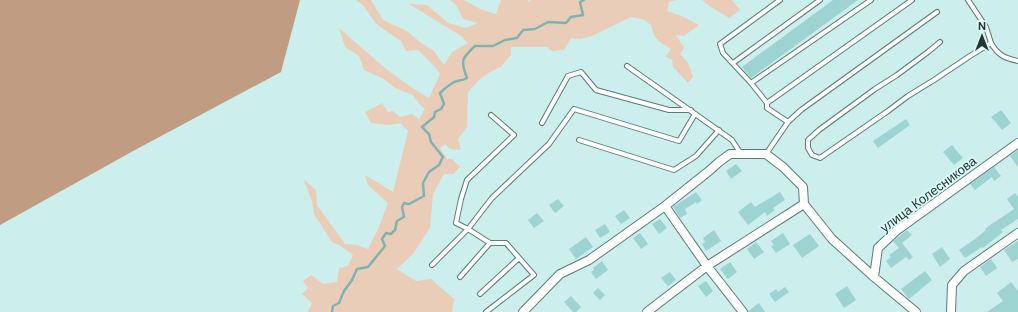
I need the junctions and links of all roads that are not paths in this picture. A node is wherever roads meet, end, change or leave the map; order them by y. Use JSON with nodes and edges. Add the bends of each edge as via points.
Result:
{"nodes":[{"id":1,"x":780,"y":0,"type":"edge"},
{"id":2,"x":820,"y":0,"type":"edge"},
{"id":3,"x":871,"y":0,"type":"edge"},
{"id":4,"x":912,"y":0,"type":"edge"},
{"id":5,"x":968,"y":0,"type":"edge"},
{"id":6,"x":937,"y":12,"type":"dead end"},
{"id":7,"x":940,"y":42,"type":"dead end"},
{"id":8,"x":991,"y":42,"type":"junction"},
{"id":9,"x":1018,"y":62,"type":"edge"},
{"id":10,"x":733,"y":63,"type":"junction"},
{"id":11,"x":627,"y":66,"type":"dead end"},
{"id":12,"x":752,"y":83,"type":"junction"},
{"id":13,"x":767,"y":103,"type":"junction"},
{"id":14,"x":691,"y":110,"type":"junction"},
{"id":15,"x":696,"y":114,"type":"junction"},
{"id":16,"x":491,"y":115,"type":"dead end"},
{"id":17,"x":788,"y":122,"type":"junction"},
{"id":18,"x":542,"y":123,"type":"dead end"},
{"id":19,"x":719,"y":130,"type":"junction"},
{"id":20,"x":579,"y":140,"type":"dead end"},
{"id":21,"x":1018,"y":143,"type":"edge"},
{"id":22,"x":741,"y":154,"type":"junction"},
{"id":23,"x":766,"y":154,"type":"junction"},
{"id":24,"x":804,"y":204,"type":"junction"},
{"id":25,"x":664,"y":206,"type":"junction"},
{"id":26,"x":468,"y":229,"type":"junction"},
{"id":27,"x":1018,"y":233,"type":"edge"},
{"id":28,"x":490,"y":243,"type":"junction"},
{"id":29,"x":519,"y":258,"type":"junction"},
{"id":30,"x":432,"y":265,"type":"dead end"},
{"id":31,"x":708,"y":266,"type":"junction"},
{"id":32,"x":460,"y":277,"type":"dead end"},
{"id":33,"x":874,"y":278,"type":"junction"},
{"id":34,"x":480,"y":294,"type":"dead end"},
{"id":35,"x":486,"y":312,"type":"edge"},
{"id":36,"x":523,"y":312,"type":"edge"},
{"id":37,"x":647,"y":312,"type":"edge"},
{"id":38,"x":743,"y":312,"type":"edge"},
{"id":39,"x":916,"y":312,"type":"edge"},
{"id":40,"x":951,"y":312,"type":"edge"}],
"edges":[{"from":1,"to":10,"type":"lane","via":[[720,44]]},
{"from":2,"to":10,"type":"lane"},
{"from":3,"to":12,"type":"lane"},
{"from":4,"to":13,"type":"lane"},
{"from":5,"to":8,"type":"lane","via":[[986,27]]},
{"from":6,"to":17,"type":"lane"},
{"from":7,"to":8,"type":"lane","via":[[819,130],[808,140],[808,148],[812,155],[820,158],[836,148],[908,96]]},
{"from":8,"to":9,"type":"lane","via":[[1001,55]]},
{"from":10,"to":12,"type":"lane"},
{"from":11,"to":14,"type":"lane"},
{"from":12,"to":13,"type":"lane"},
{"from":13,"to":17,"type":"lane","via":[[767,108]]},
{"from":14,"to":15,"type":"lane"},
{"from":14,"to":18,"type":"lane","via":[[668,110],[596,90],[580,72],[568,76]]},
{"from":15,"to":19,"type":"lane"},
{"from":15,"to":26,"type":"lane","via":[[679,141],[574,109],[549,144],[492,198]]},
{"from":16,"to":26,"type":"lane","via":[[514,135],[467,180],[456,223]]},
{"from":17,"to":23,"type":"lane"},
{"from":19,"to":20,"type":"lane","via":[[696,156],[674,170]]},
{"from":19,"to":22,"type":"lane","via":[[732,140]]},
{"from":21,"to":33,"type":"street","name":"улица Колесникова","via":[[896,231],[878,248]]},
{"from":22,"to":23,"type":"street"},
{"from":22,"to":25,"type":"street","via":[[730,154]]},
{"from":23,"to":24,"type":"street","via":[[803,187]]},
{"from":24,"to":31,"type":"street"},
{"from":24,"to":33,"type":"street","via":[[832,239]]},
{"from":25,"to":31,"type":"street"},
{"from":25,"to":36,"type":"street","via":[[589,260],[560,274]]},
{"from":26,"to":28,"type":"lane"},
{"from":26,"to":30,"type":"lane"},
{"from":27,"to":40,"type":"street","via":[[964,270],[952,285]]},
{"from":28,"to":29,"type":"lane","via":[[506,243]]},
{"from":28,"to":32,"type":"lane"},
{"from":29,"to":34,"type":"lane"},
{"from":29,"to":35,"type":"lane","via":[[534,275]]},
{"from":31,"to":37,"type":"street"},
{"from":31,"to":38,"type":"street"},
{"from":33,"to":39,"type":"street"}]}
